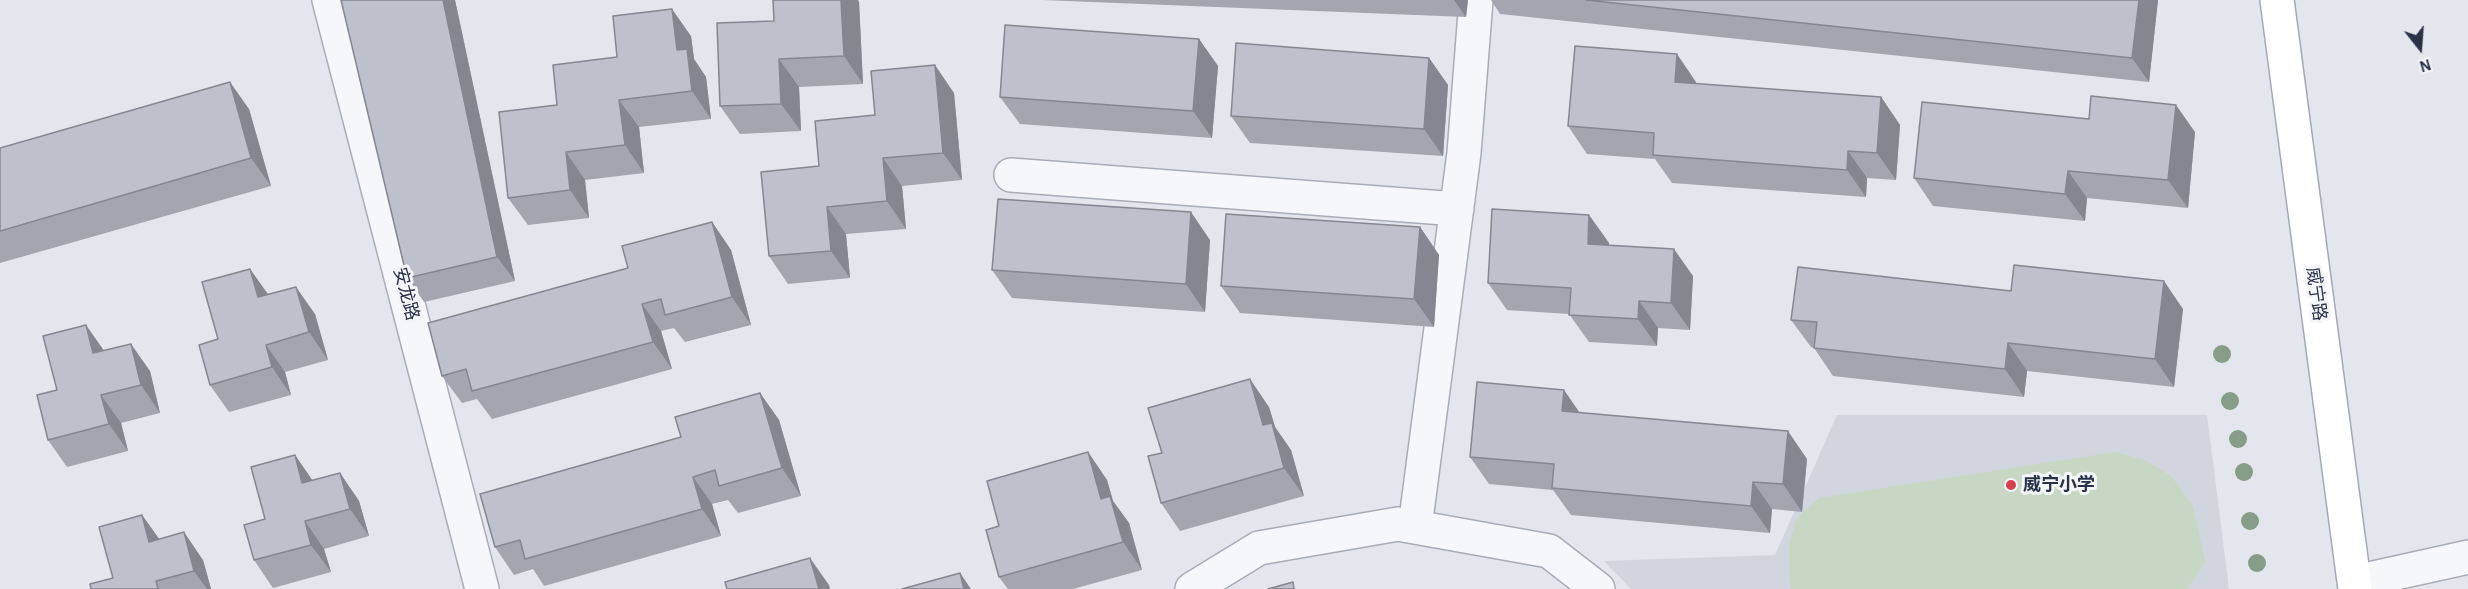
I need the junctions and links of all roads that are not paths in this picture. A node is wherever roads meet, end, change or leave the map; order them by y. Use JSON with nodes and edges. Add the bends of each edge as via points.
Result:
{"nodes":[{"id":1,"x":329,"y":0,"type":"edge"},
{"id":2,"x":1476,"y":0,"type":"edge"},
{"id":3,"x":2277,"y":0,"type":"edge"},
{"id":4,"x":1011,"y":176,"type":"dead end"},
{"id":5,"x":1457,"y":209,"type":"junction"},
{"id":6,"x":1415,"y":527,"type":"junction"},
{"id":7,"x":2468,"y":557,"type":"edge"},
{"id":8,"x":2355,"y":586,"type":"edge"},
{"id":9,"x":482,"y":589,"type":"edge"},
{"id":10,"x":1192,"y":589,"type":"edge"},
{"id":11,"x":1598,"y":589,"type":"edge"}],
"edges":[{"from":1,"to":9,"type":"street","name":"安龙路"},
{"from":2,"to":5,"type":"street"},
{"from":3,"to":8,"type":"main road","name":"威宁路"},
{"from":4,"to":5,"type":"street"},
{"from":5,"to":6,"type":"street"},
{"from":6,"to":10,"type":"street","via":[[1398,524],[1258,548]]},
{"from":6,"to":11,"type":"street","via":[[1549,551]]},
{"from":7,"to":8,"type":"street"}]}
